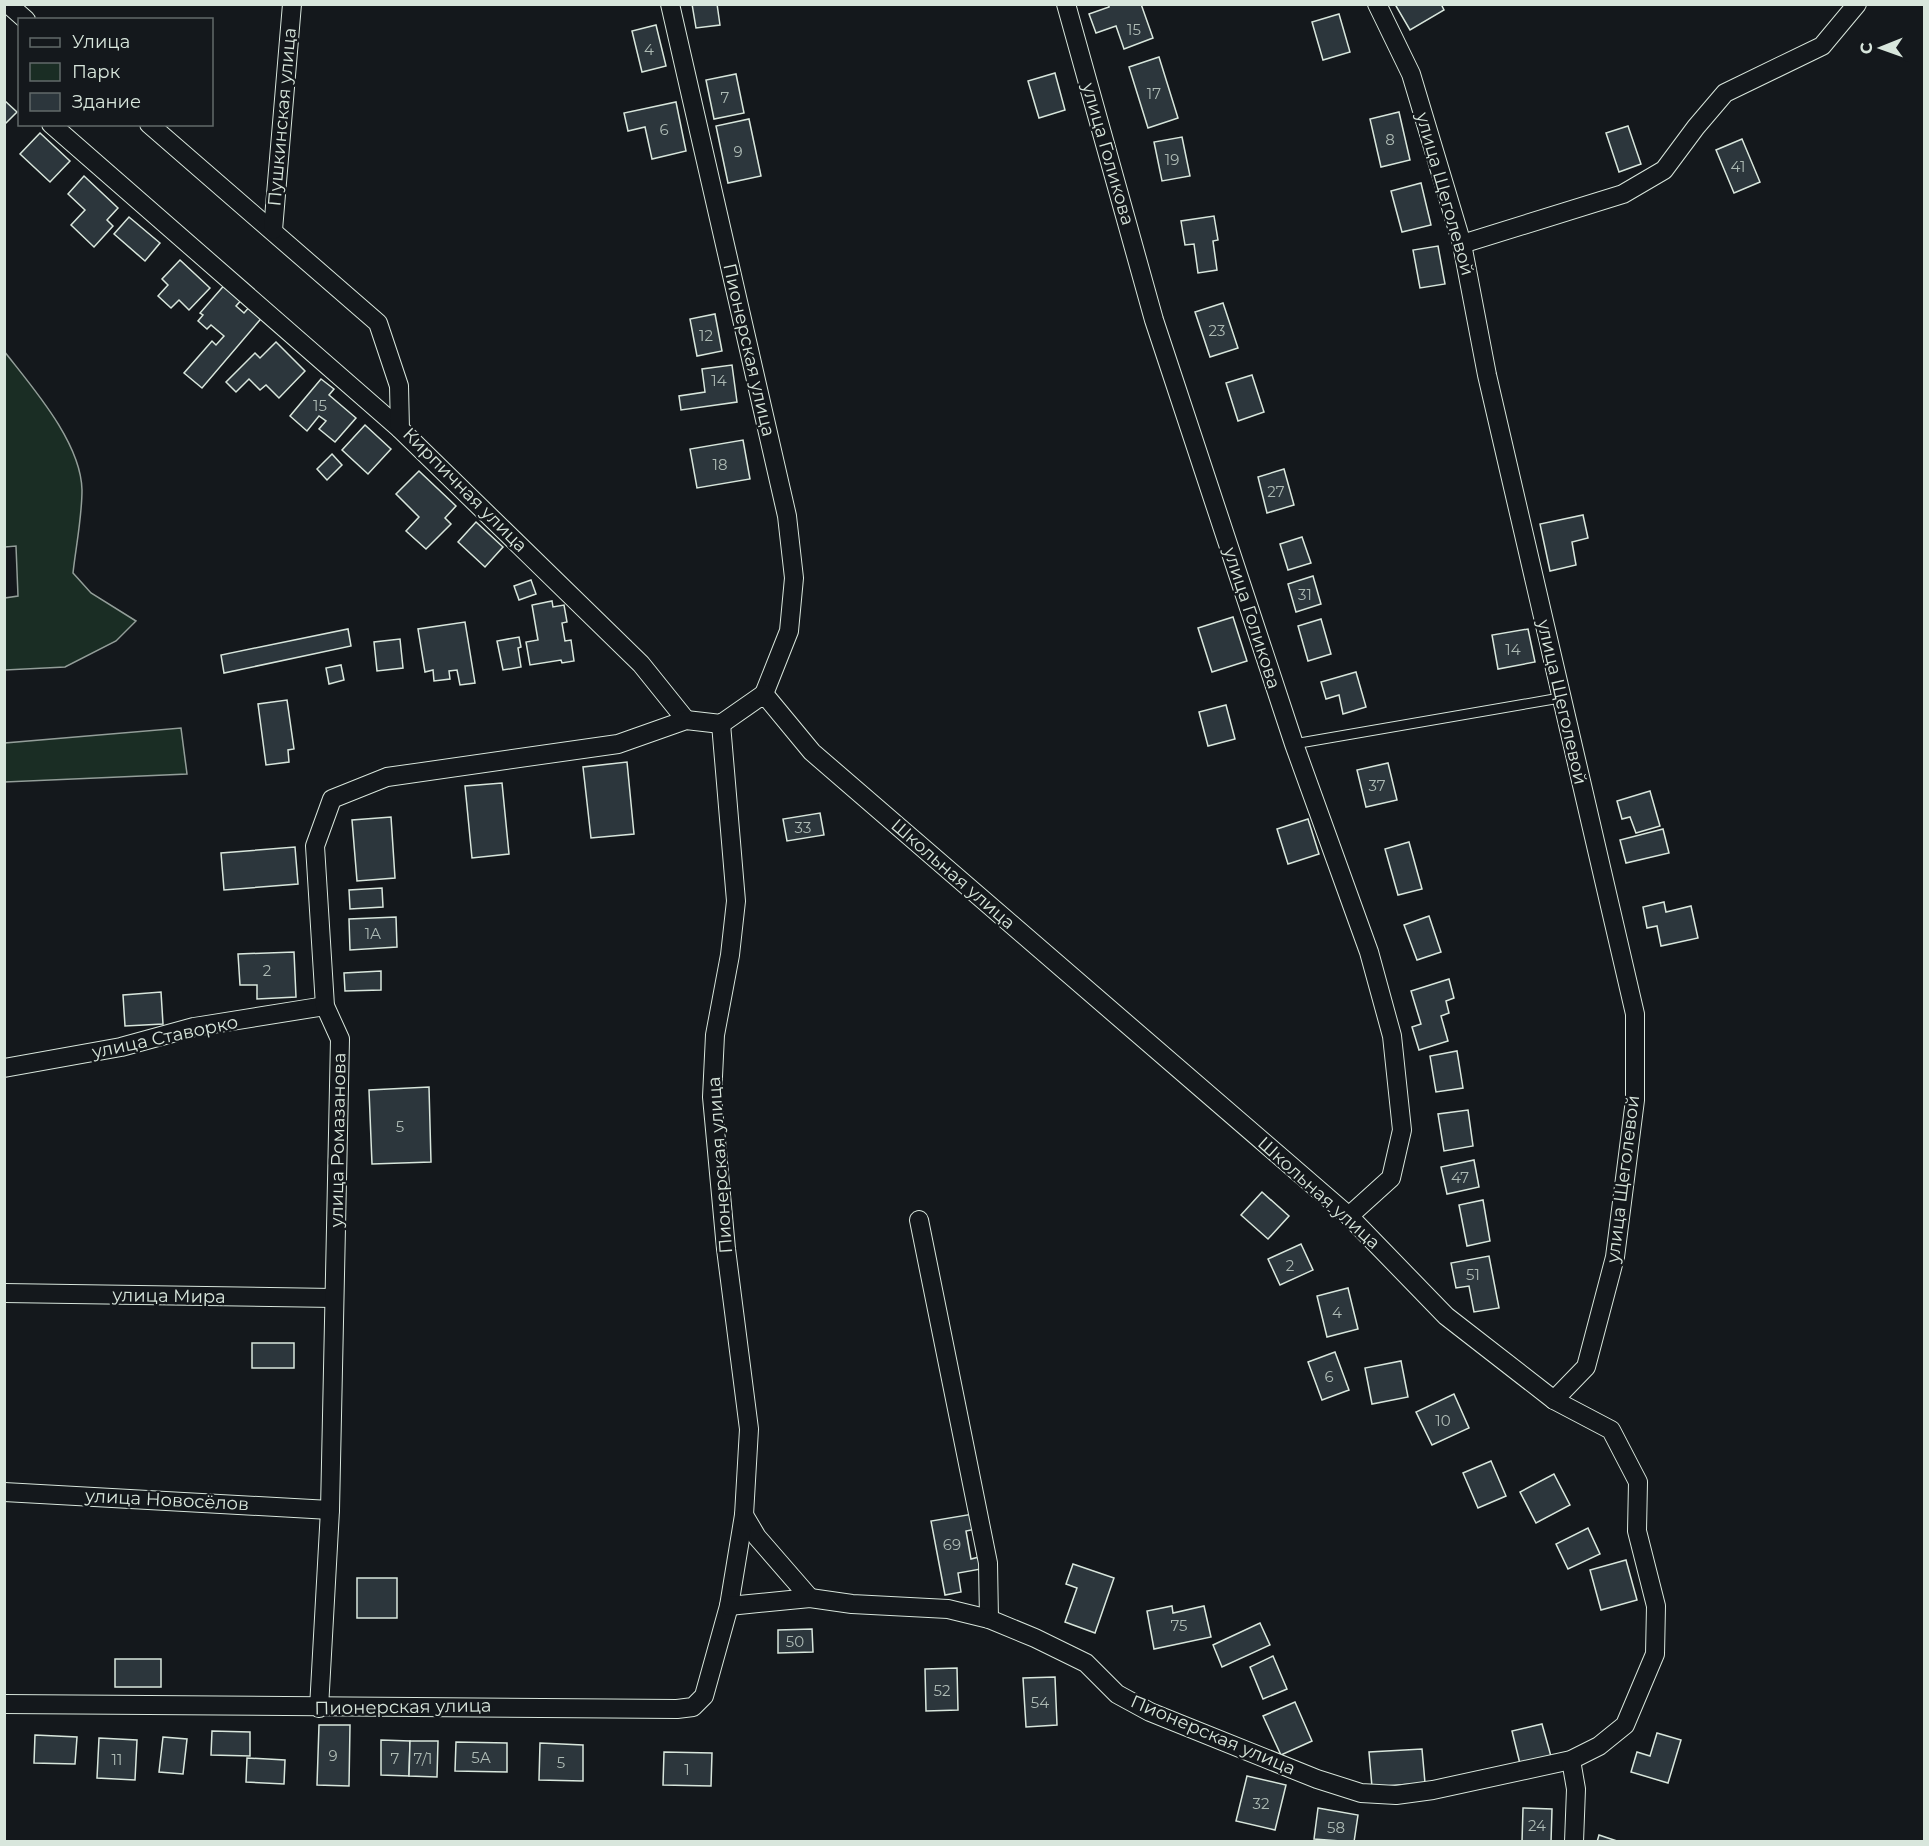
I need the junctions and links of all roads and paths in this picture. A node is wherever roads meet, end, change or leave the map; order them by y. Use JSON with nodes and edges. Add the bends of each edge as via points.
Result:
{"nodes":[{"id":1,"x":8,"y":4,"type":"edge"},
{"id":2,"x":292,"y":4,"type":"edge"},
{"id":3,"x":670,"y":4,"type":"edge"},
{"id":4,"x":1066,"y":4,"type":"edge"},
{"id":5,"x":1377,"y":4,"type":"edge"},
{"id":6,"x":1857,"y":4,"type":"edge"},
{"id":7,"x":24,"y":18,"type":"edge"},
{"id":8,"x":53,"y":126,"type":"edge"},
{"id":9,"x":151,"y":126,"type":"edge"},
{"id":10,"x":273,"y":230,"type":"junction"},
{"id":11,"x":1462,"y":244,"type":"junction"},
{"id":12,"x":400,"y":429,"type":"junction"},
{"id":13,"x":764,"y":694,"type":"junction"},
{"id":14,"x":1560,"y":698,"type":"junction"},
{"id":15,"x":686,"y":720,"type":"junction"},
{"id":16,"x":721,"y":724,"type":"junction"},
{"id":17,"x":1294,"y":744,"type":"junction"},
{"id":18,"x":325,"y":1006,"type":"junction"},
{"id":19,"x":4,"y":1068,"type":"edge"},
{"id":20,"x":1349,"y":1216,"type":"junction"},
{"id":21,"x":919,"y":1220,"type":"dead end"},
{"id":22,"x":4,"y":1293,"type":"edge"},
{"id":23,"x":334,"y":1298,"type":"junction"},
{"id":24,"x":1554,"y":1400,"type":"junction"},
{"id":25,"x":4,"y":1492,"type":"edge"},
{"id":26,"x":330,"y":1510,"type":"junction"},
{"id":27,"x":744,"y":1515,"type":"junction"},
{"id":28,"x":810,"y":1598,"type":"junction"},
{"id":29,"x":729,"y":1606,"type":"junction"},
{"id":30,"x":989,"y":1619,"type":"junction"},
{"id":31,"x":4,"y":1704,"type":"edge"},
{"id":32,"x":319,"y":1708,"type":"junction"},
{"id":33,"x":1571,"y":1760,"type":"junction"},
{"id":34,"x":1574,"y":1842,"type":"edge"}],
"edges":[{"from":1,"to":7,"type":"street"},
{"from":2,"to":10,"type":"street","name":"Пушкинская улица"},
{"from":3,"to":13,"type":"street","name":"Пионерская улица","via":[[787,516],[794,578],[789,631]]},
{"from":4,"to":17,"type":"street","name":"улица Голикова","via":[[1154,320]]},
{"from":5,"to":11,"type":"street","name":"улица Щеголевой","via":[[1411,74]]},
{"from":6,"to":11,"type":"street","via":[[1822,46],[1725,93],[1664,170],[1623,194]]},
{"from":8,"to":12,"type":"street"},
{"from":9,"to":10,"type":"street","name":"Кирпичная улица"},
{"from":10,"to":12,"type":"street","name":"Кирпичная улица","via":[[378,322],[399,387]]},
{"from":11,"to":14,"type":"street","name":"улица Щеголевой","via":[[1487,375]]},
{"from":12,"to":15,"type":"street","name":"Кирпичная улица","via":[[641,664]]},
{"from":13,"to":16,"type":"street"},
{"from":13,"to":20,"type":"street","name":"Школьная улица","via":[[812,752]]},
{"from":14,"to":17,"type":"lane"},
{"from":14,"to":24,"type":"street","name":"улица Щеголевой","via":[[1635,1014],[1635,1100],[1615,1257],[1586,1366]]},
{"from":15,"to":16,"type":"street"},
{"from":15,"to":18,"type":"street","name":"улица Ромазанова","via":[[618,744],[387,777],[332,799],[315,846]]},
{"from":16,"to":27,"type":"street","name":"Пионерская улица","via":[[736,901],[715,1035],[712,1097],[726,1249],[750,1429]]},
{"from":17,"to":20,"type":"street","name":"улица Голикова","via":[[1369,952],[1392,1036],[1402,1130],[1391,1178]]},
{"from":18,"to":19,"type":"street","name":"улица Ставорко","via":[[194,1027],[121,1047]]},
{"from":18,"to":23,"type":"street","name":"улица Ромазанова","via":[[340,1039]]},
{"from":20,"to":24,"type":"street","name":"Школьная улица","via":[[1446,1316]]},
{"from":21,"to":30,"type":"street","via":[[988,1563]]},
{"from":22,"to":23,"type":"street","name":"улица Мира"},
{"from":23,"to":26,"type":"street","name":"улица Ромазанова"},
{"from":24,"to":33,"type":"street","name":"Школьная улица","via":[[1611,1430],[1638,1482],[1638,1531],[1656,1606],[1655,1654],[1625,1725],[1599,1746]]},
{"from":25,"to":26,"type":"street","name":"улица Новосёлов"},
{"from":26,"to":32,"type":"street","name":"улица Ромазанова"},
{"from":27,"to":28,"type":"street","via":[[757,1537]]},
{"from":27,"to":29,"type":"street","name":"Пионерская улица"},
{"from":28,"to":29,"type":"street","name":"Пионерская улица"},
{"from":28,"to":30,"type":"street","name":"Пионерская улица","via":[[948,1610]]},
{"from":29,"to":32,"type":"street","name":"Пионерская улица","via":[[704,1696],[693,1707]]},
{"from":30,"to":33,"type":"street","name":"Пионерская улица","via":[[1086,1663],[1117,1694],[1150,1712],[1361,1793],[1396,1795],[1433,1790]]},
{"from":31,"to":32,"type":"street","name":"Пионерская улица"},
{"from":33,"to":34,"type":"street","via":[[1576,1789]]}]}
